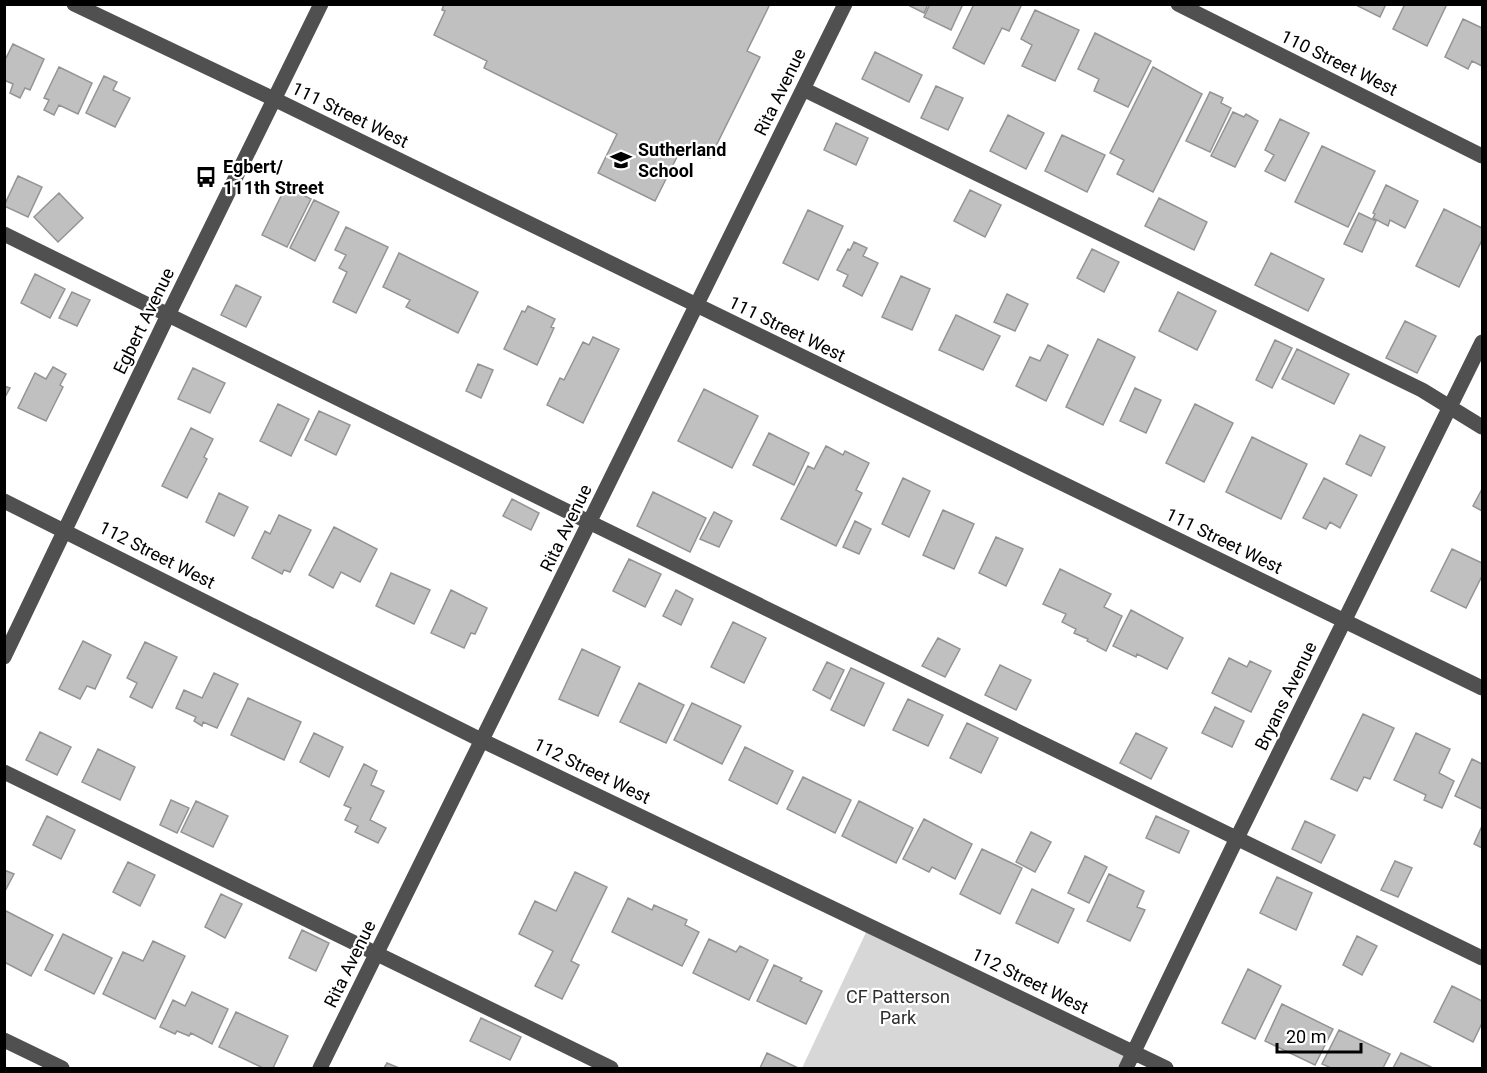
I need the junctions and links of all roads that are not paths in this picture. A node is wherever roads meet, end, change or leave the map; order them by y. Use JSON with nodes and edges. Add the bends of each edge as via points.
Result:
{"nodes":[{"id":1,"x":74,"y":4,"type":"edge"},
{"id":2,"x":321,"y":4,"type":"edge"},
{"id":3,"x":845,"y":4,"type":"edge"},
{"id":4,"x":1178,"y":4,"type":"edge"},
{"id":5,"x":803,"y":89,"type":"junction"},
{"id":6,"x":276,"y":100,"type":"junction"},
{"id":7,"x":1482,"y":156,"type":"edge"},
{"id":8,"x":4,"y":234,"type":"edge"},
{"id":9,"x":695,"y":306,"type":"junction"},
{"id":10,"x":168,"y":315,"type":"junction"},
{"id":11,"x":1482,"y":342,"type":"edge"},
{"id":12,"x":1450,"y":408,"type":"junction"},
{"id":13,"x":1482,"y":427,"type":"edge"},
{"id":14,"x":4,"y":501,"type":"edge"},
{"id":15,"x":591,"y":523,"type":"junction"},
{"id":16,"x":66,"y":531,"type":"junction"},
{"id":17,"x":1345,"y":621,"type":"junction"},
{"id":18,"x":4,"y":657,"type":"edge"},
{"id":19,"x":1482,"y":688,"type":"edge"},
{"id":20,"x":481,"y":740,"type":"junction"},
{"id":21,"x":4,"y":772,"type":"edge"},
{"id":22,"x":1237,"y":838,"type":"junction"},
{"id":23,"x":377,"y":953,"type":"junction"},
{"id":24,"x":1482,"y":958,"type":"edge"},
{"id":25,"x":4,"y":1040,"type":"edge"},
{"id":26,"x":1133,"y":1053,"type":"junction"},
{"id":27,"x":62,"y":1068,"type":"edge"},
{"id":28,"x":320,"y":1068,"type":"edge"},
{"id":29,"x":611,"y":1068,"type":"edge"},
{"id":30,"x":1126,"y":1068,"type":"edge"},
{"id":31,"x":1166,"y":1068,"type":"edge"}],
"edges":[{"from":1,"to":6,"type":"street","name":"111 Street West"},
{"from":2,"to":6,"type":"street","name":"Egbert Avenue"},
{"from":3,"to":5,"type":"street","name":"Rita Avenue"},
{"from":4,"to":7,"type":"street","name":"110 Street West"},
{"from":5,"to":9,"type":"street","name":"Rita Avenue"},
{"from":5,"to":12,"type":"street","via":[[1422,390]]},
{"from":6,"to":9,"type":"street","name":"111 Street West"},
{"from":6,"to":10,"type":"street","name":"Egbert Avenue"},
{"from":8,"to":10,"type":"street"},
{"from":9,"to":15,"type":"street","name":"Rita Avenue"},
{"from":9,"to":17,"type":"street","name":"111 Street West"},
{"from":10,"to":15,"type":"street"},
{"from":10,"to":16,"type":"street","name":"Egbert Avenue"},
{"from":11,"to":12,"type":"street","name":"Bryans Avenue"},
{"from":12,"to":13,"type":"street"},
{"from":12,"to":17,"type":"street","name":"Bryans Avenue"},
{"from":14,"to":16,"type":"street","name":"112 Street West"},
{"from":15,"to":20,"type":"street","name":"Rita Avenue"},
{"from":15,"to":22,"type":"street"},
{"from":16,"to":18,"type":"street","name":"Egbert Avenue"},
{"from":16,"to":20,"type":"street","name":"112 Street West"},
{"from":17,"to":19,"type":"street","name":"111 Street West"},
{"from":17,"to":22,"type":"street","name":"Bryans Avenue"},
{"from":20,"to":23,"type":"street","name":"Rita Avenue"},
{"from":20,"to":26,"type":"street","name":"112 Street West"},
{"from":21,"to":23,"type":"street"},
{"from":22,"to":24,"type":"street"},
{"from":22,"to":26,"type":"street","name":"Bryans Avenue"},
{"from":23,"to":28,"type":"street","name":"Rita Avenue"},
{"from":23,"to":29,"type":"street"},
{"from":25,"to":27,"type":"street"},
{"from":26,"to":30,"type":"street","name":"Bryans Avenue"},
{"from":26,"to":31,"type":"street","name":"112 Street West"}]}
